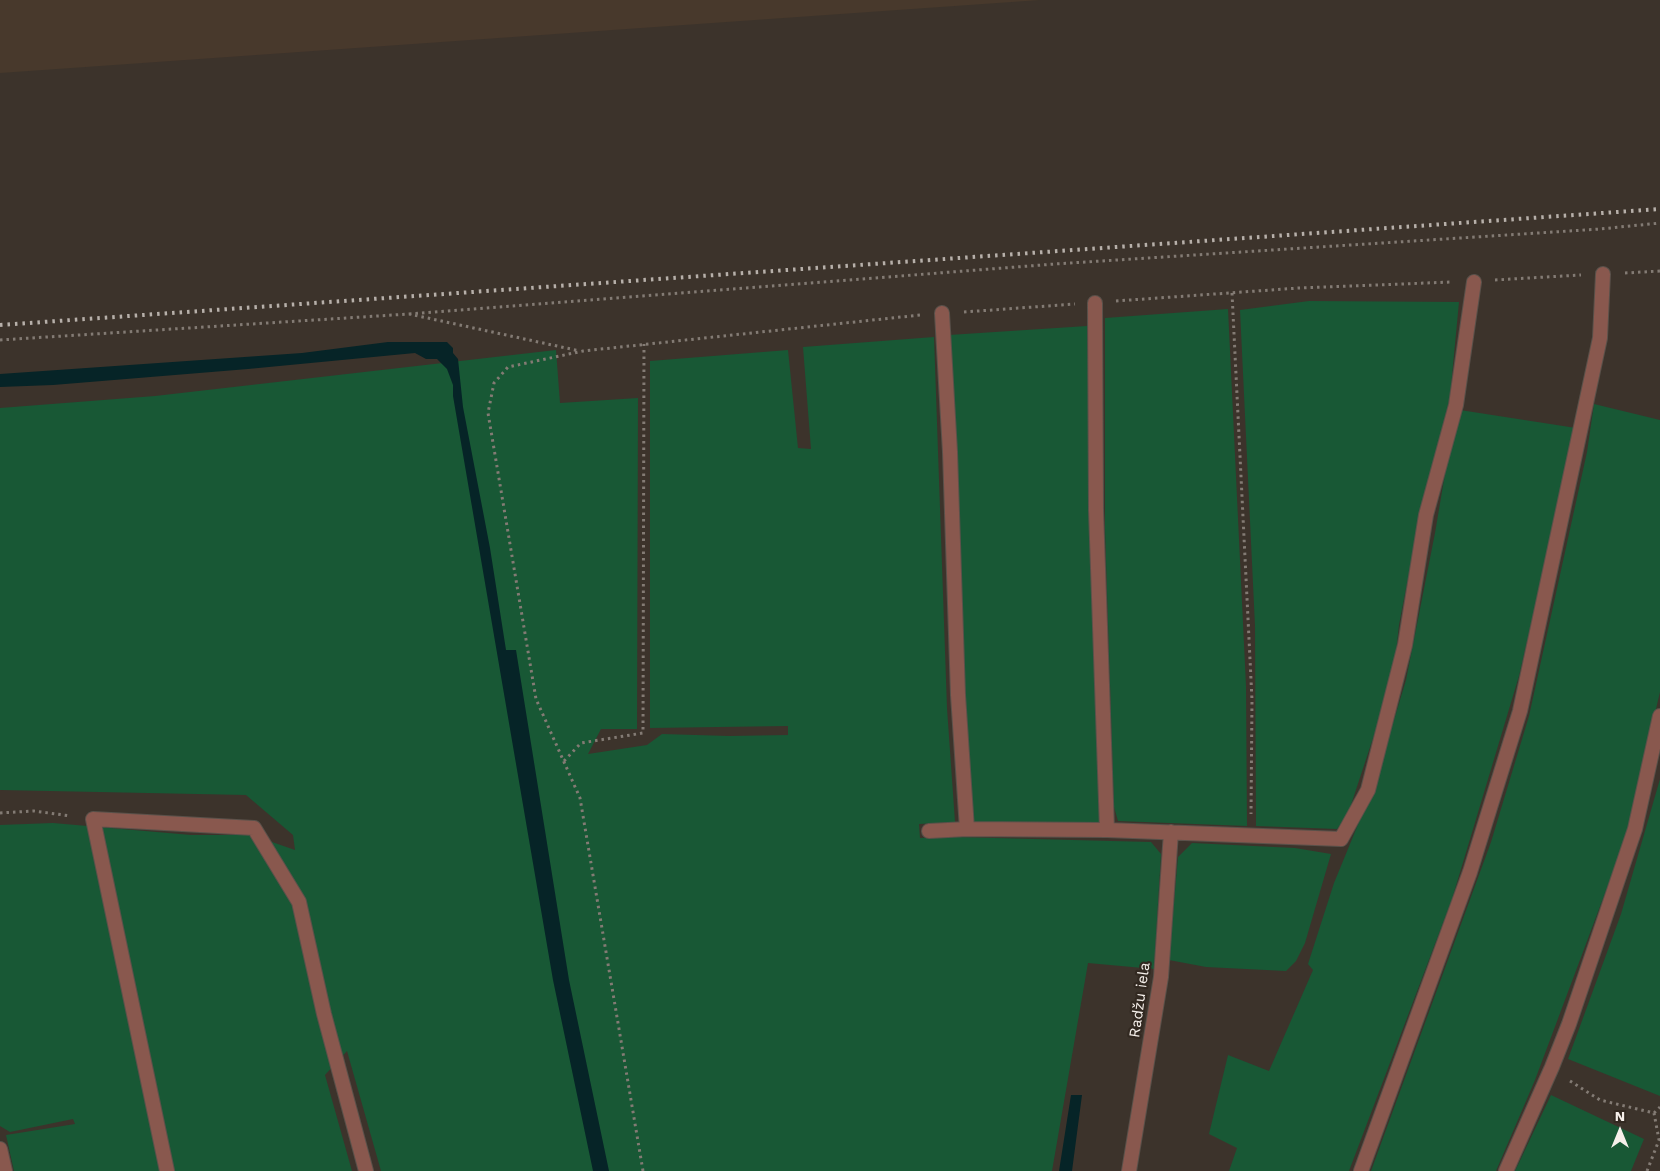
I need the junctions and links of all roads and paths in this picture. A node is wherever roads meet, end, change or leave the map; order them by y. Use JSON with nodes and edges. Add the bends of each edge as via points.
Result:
{"nodes":[{"id":1,"x":1660,"y":223,"type":"edge"},
{"id":2,"x":1660,"y":271,"type":"edge"},
{"id":3,"x":1603,"y":274,"type":"junction"},
{"id":4,"x":1474,"y":282,"type":"junction"},
{"id":5,"x":1232,"y":293,"type":"junction"},
{"id":6,"x":1095,"y":303,"type":"junction"},
{"id":7,"x":409,"y":314,"type":"junction"},
{"id":8,"x":942,"y":314,"type":"junction"},
{"id":9,"x":0,"y":340,"type":"edge"},
{"id":10,"x":644,"y":344,"type":"junction"},
{"id":11,"x":583,"y":351,"type":"junction"},
{"id":12,"x":1660,"y":716,"type":"edge"},
{"id":13,"x":564,"y":761,"type":"junction"},
{"id":14,"x":0,"y":813,"type":"edge"},
{"id":15,"x":93,"y":819,"type":"junction"},
{"id":16,"x":967,"y":829,"type":"junction"},
{"id":17,"x":929,"y":830,"type":"dead end"},
{"id":18,"x":1107,"y":830,"type":"junction"},
{"id":19,"x":1171,"y":832,"type":"junction"},
{"id":20,"x":1251,"y":836,"type":"junction"},
{"id":21,"x":1552,"y":1067,"type":"junction"},
{"id":22,"x":1660,"y":1107,"type":"edge"},
{"id":23,"x":1654,"y":1113,"type":"junction"},
{"id":24,"x":0,"y":1149,"type":"edge"},
{"id":25,"x":5,"y":1171,"type":"edge"},
{"id":26,"x":168,"y":1171,"type":"edge"},
{"id":27,"x":366,"y":1171,"type":"edge"},
{"id":28,"x":643,"y":1171,"type":"edge"},
{"id":29,"x":1129,"y":1171,"type":"edge"},
{"id":30,"x":1361,"y":1171,"type":"edge"},
{"id":31,"x":1506,"y":1171,"type":"edge"},
{"id":32,"x":1647,"y":1171,"type":"edge"}],
"edges":[{"from":1,"to":7,"type":"path"},
{"from":2,"to":3,"type":"path"},
{"from":3,"to":4,"type":"path"},
{"from":3,"to":30,"type":"lane","via":[[1600,338],[1520,712],[1470,872]]},
{"from":4,"to":5,"type":"path"},
{"from":4,"to":20,"type":"lane","via":[[1456,405],[1426,515],[1405,645],[1368,790],[1341,839]]},
{"from":5,"to":6,"type":"path"},
{"from":5,"to":20,"type":"path","via":[[1252,700]]},
{"from":6,"to":8,"type":"path"},
{"from":6,"to":18,"type":"lane","via":[[1096,510]]},
{"from":7,"to":9,"type":"path"},
{"from":7,"to":11,"type":"path"},
{"from":8,"to":10,"type":"path"},
{"from":8,"to":16,"type":"lane"},
{"from":10,"to":11,"type":"path"},
{"from":10,"to":13,"type":"path","via":[[643,733],[581,743]]},
{"from":11,"to":13,"type":"path","via":[[508,367],[494,383],[488,413],[536,699]]},
{"from":12,"to":21,"type":"lane","via":[[1635,829]]},
{"from":13,"to":28,"type":"path","via":[[580,798]]},
{"from":14,"to":15,"type":"path","via":[[34,811]]},
{"from":15,"to":26,"type":"lane"},
{"from":15,"to":27,"type":"lane","via":[[254,828],[299,902],[324,1014]]},
{"from":16,"to":17,"type":"lane"},
{"from":16,"to":18,"type":"lane"},
{"from":18,"to":19,"type":"lane"},
{"from":19,"to":20,"type":"lane"},
{"from":19,"to":29,"type":"lane","name":"Radžu iela","via":[[1161,977]]},
{"from":21,"to":23,"type":"path","via":[[1600,1100]]},
{"from":21,"to":31,"type":"lane"},
{"from":22,"to":23,"type":"path"},
{"from":23,"to":32,"type":"path","via":[[1658,1140]]},
{"from":24,"to":25,"type":"lane"}]}
